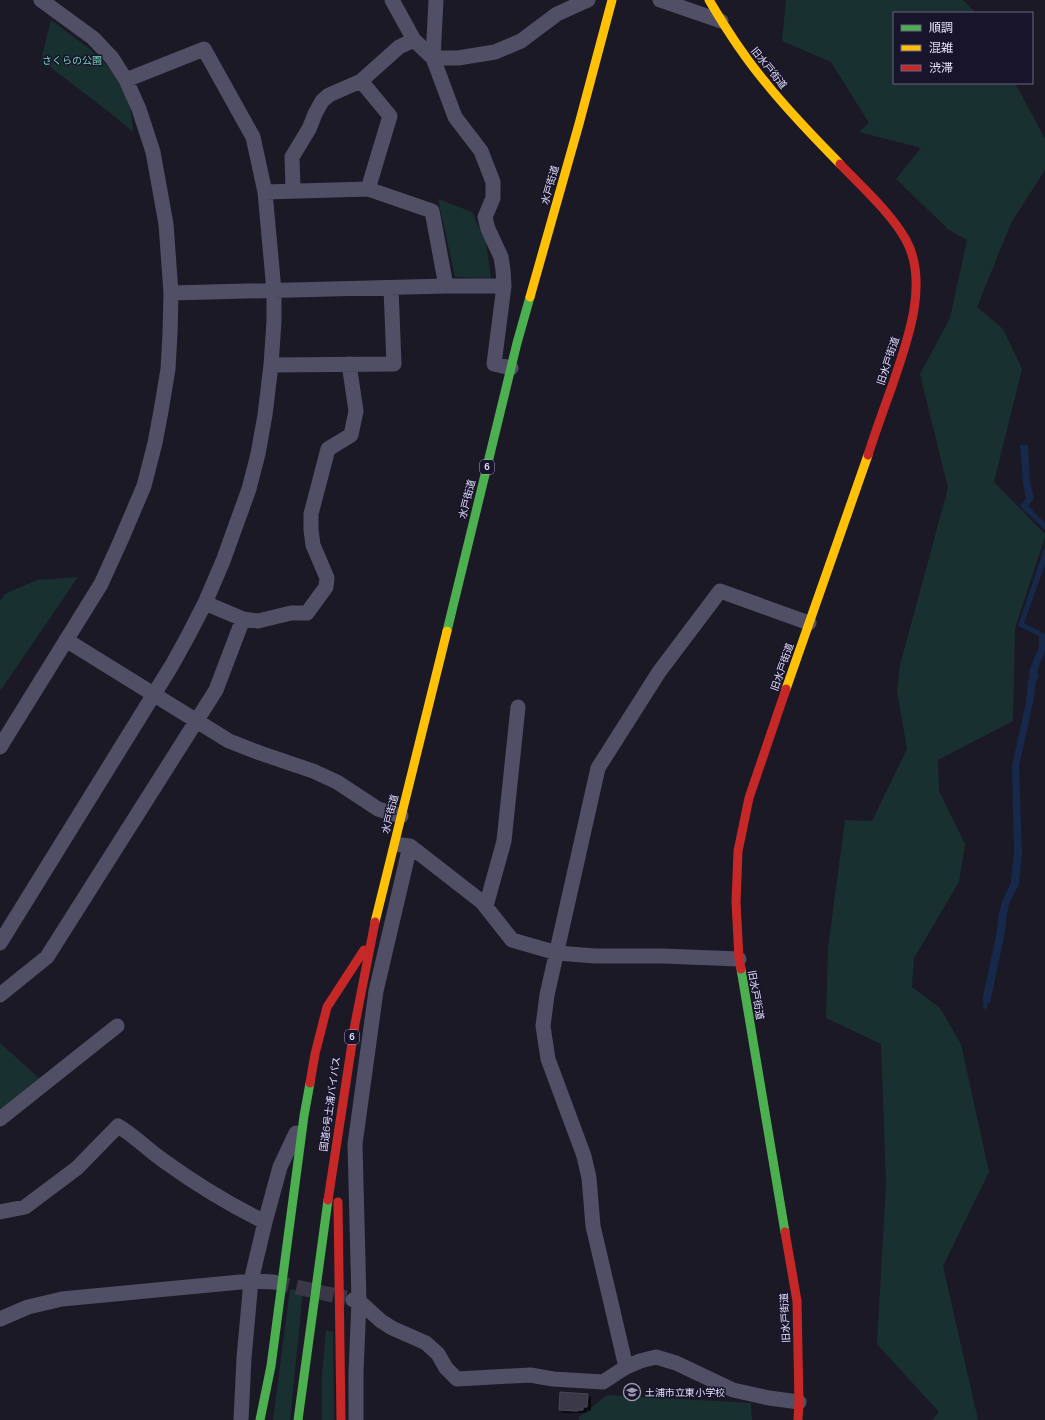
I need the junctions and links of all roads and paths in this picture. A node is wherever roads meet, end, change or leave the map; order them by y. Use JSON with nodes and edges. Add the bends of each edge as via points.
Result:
{"nodes":[{"id":1,"x":41,"y":0,"type":"edge"},
{"id":2,"x":392,"y":0,"type":"edge"},
{"id":3,"x":436,"y":0,"type":"edge"},
{"id":4,"x":588,"y":0,"type":"edge"},
{"id":5,"x":612,"y":0,"type":"edge"},
{"id":6,"x":660,"y":0,"type":"edge"},
{"id":7,"x":709,"y":0,"type":"edge"},
{"id":8,"x":721,"y":21,"type":"junction"},
{"id":9,"x":414,"y":40,"type":"junction"},
{"id":10,"x":433,"y":58,"type":"junction"},
{"id":11,"x":126,"y":80,"type":"junction"},
{"id":12,"x":361,"y":81,"type":"junction"},
{"id":13,"x":368,"y":189,"type":"junction"},
{"id":14,"x":293,"y":190,"type":"junction"},
{"id":15,"x":265,"y":192,"type":"junction"},
{"id":16,"x":446,"y":286,"type":"junction"},
{"id":17,"x":504,"y":286,"type":"junction"},
{"id":18,"x":391,"y":288,"type":"junction"},
{"id":19,"x":274,"y":292,"type":"junction"},
{"id":20,"x":171,"y":293,"type":"junction"},
{"id":21,"x":349,"y":364,"type":"junction"},
{"id":22,"x":271,"y":365,"type":"junction"},
{"id":23,"x":511,"y":368,"type":"junction"},
{"id":24,"x":205,"y":603,"type":"junction"},
{"id":25,"x":243,"y":619,"type":"junction"},
{"id":26,"x":809,"y":623,"type":"junction"},
{"id":27,"x":66,"y":640,"type":"junction"},
{"id":28,"x":153,"y":694,"type":"junction"},
{"id":29,"x":518,"y":707,"type":"dead end"},
{"id":30,"x":196,"y":721,"type":"junction"},
{"id":31,"x":0,"y":747,"type":"edge"},
{"id":32,"x":401,"y":816,"type":"junction"},
{"id":33,"x":394,"y":843,"type":"junction"},
{"id":34,"x":410,"y":846,"type":"junction"},
{"id":35,"x":486,"y":906,"type":"junction"},
{"id":36,"x":372,"y":936,"type":"junction"},
{"id":37,"x":0,"y":943,"type":"edge"},
{"id":38,"x":557,"y":953,"type":"junction"},
{"id":39,"x":739,"y":959,"type":"junction"},
{"id":40,"x":0,"y":995,"type":"edge"},
{"id":41,"x":117,"y":1026,"type":"dead end"},
{"id":42,"x":304,"y":1116,"type":"junction"},
{"id":43,"x":0,"y":1119,"type":"edge"},
{"id":44,"x":336,"y":1139,"type":"junction"},
{"id":45,"x":0,"y":1212,"type":"edge"},
{"id":46,"x":264,"y":1222,"type":"junction"},
{"id":47,"x":316,"y":1276,"type":"junction"},
{"id":48,"x":251,"y":1281,"type":"junction"},
{"id":49,"x":274,"y":1282,"type":"tunnel mouth"},
{"id":50,"x":352,"y":1300,"type":"junction"},
{"id":51,"x":0,"y":1319,"type":"edge"},
{"id":52,"x":315,"y":1367,"type":"dead end"},
{"id":53,"x":626,"y":1367,"type":"junction"},
{"id":54,"x":799,"y":1402,"type":"junction"},
{"id":55,"x":241,"y":1420,"type":"edge"},
{"id":56,"x":260,"y":1420,"type":"edge"},
{"id":57,"x":298,"y":1420,"type":"edge"},
{"id":58,"x":341,"y":1420,"type":"edge"},
{"id":59,"x":356,"y":1420,"type":"edge"},
{"id":60,"x":798,"y":1420,"type":"edge"}],
"edges":[{"from":1,"to":11,"type":"street","via":[[93,38],[112,58]]},
{"from":2,"to":9,"type":"street"},
{"from":3,"to":10,"type":"street"},
{"from":4,"to":10,"type":"street","via":[[557,14],[521,41],[495,52],[458,58]]},
{"from":5,"to":23,"type":"main road","name":"水戸街道","number":"6"},
{"from":6,"to":8,"type":"street"},
{"from":7,"to":8,"type":"main road","name":"旧水戸街道"},
{"from":8,"to":26,"type":"main road","name":"旧水戸街道","via":[[786,107],[903,235],[910,247],[916,271],[915,303],[907,339]]},
{"from":9,"to":10,"type":"street"},
{"from":9,"to":12,"type":"street","via":[[399,47]]},
{"from":10,"to":17,"type":"street","via":[[455,117],[481,151],[492,182],[493,198],[485,217],[501,257]]},
{"from":11,"to":15,"type":"street","via":[[204,49],[253,137]]},
{"from":11,"to":20,"type":"street","via":[[153,152],[166,224]]},
{"from":12,"to":13,"type":"street","via":[[390,116]]},
{"from":12,"to":14,"type":"street","via":[[329,94],[322,101],[292,157]]},
{"from":13,"to":14,"type":"street"},
{"from":13,"to":16,"type":"street","via":[[432,211]]},
{"from":14,"to":15,"type":"street"},
{"from":15,"to":19,"type":"street"},
{"from":16,"to":17,"type":"street"},
{"from":16,"to":18,"type":"street"},
{"from":17,"to":23,"type":"street","via":[[494,364]]},
{"from":18,"to":19,"type":"street"},
{"from":18,"to":21,"type":"street","via":[[394,364]]},
{"from":19,"to":20,"type":"street"},
{"from":19,"to":22,"type":"street"},
{"from":20,"to":27,"type":"street","via":[[168,369],[155,443],[144,486],[101,584]]},
{"from":21,"to":22,"type":"street"},
{"from":21,"to":25,"type":"street","via":[[356,411],[351,435],[328,449],[312,514],[313,545],[327,578],[326,587],[307,613],[291,613],[258,621]]},
{"from":22,"to":24,"type":"street","via":[[265,415],[249,489],[223,562]]},
{"from":23,"to":32,"type":"main road","name":"水戸街道","number":"6"},
{"from":24,"to":25,"type":"street"},
{"from":24,"to":28,"type":"street"},
{"from":25,"to":30,"type":"street","via":[[216,690]]},
{"from":26,"to":38,"type":"street","via":[[720,591],[659,672],[598,768]]},
{"from":26,"to":39,"type":"main road","name":"旧水戸街道","via":[[750,798],[738,851],[736,902]]},
{"from":27,"to":28,"type":"street"},
{"from":27,"to":31,"type":"street"},
{"from":28,"to":30,"type":"street"},
{"from":28,"to":37,"type":"street"},
{"from":29,"to":35,"type":"street","via":[[504,841]]},
{"from":30,"to":32,"type":"street","via":[[229,741],[313,771],[337,782],[378,809]]},
{"from":30,"to":40,"type":"street","via":[[48,957]]},
{"from":32,"to":33,"type":"main road","name":"水戸街道","number":"6"},
{"from":33,"to":34,"type":"street"},
{"from":33,"to":36,"type":"main road","name":"水戸街道","number":"6"},
{"from":34,"to":35,"type":"street"},
{"from":34,"to":50,"type":"street","via":[[376,991],[355,1144]]},
{"from":35,"to":38,"type":"street","via":[[512,940]]},
{"from":36,"to":42,"type":"main road","via":[[327,1007],[315,1054]]},
{"from":36,"to":44,"type":"main road","name":"国道6号土浦バイパス","number":"6","via":[[350,1043]]},
{"from":38,"to":39,"type":"street"},
{"from":38,"to":53,"type":"street","via":[[543,1026],[548,1059],[584,1156],[589,1178],[593,1226]]},
{"from":39,"to":54,"type":"main road","name":"旧水戸街道","via":[[797,1301]]},
{"from":41,"to":43,"type":"street"},
{"from":42,"to":46,"type":"street","via":[[280,1167]]},
{"from":42,"to":56,"type":"main road","via":[[271,1366]]},
{"from":44,"to":47,"type":"main road","name":"国道6号土浦バイパス","number":"6"},
{"from":44,"to":58,"type":"main road"},
{"from":45,"to":46,"type":"street","via":[[25,1207],[77,1168],[118,1126],[169,1165],[231,1205]]},
{"from":46,"to":48,"type":"street"},
{"from":47,"to":52,"type":"main road","name":"国道6号土浦バイパス","number":"6"},
{"from":47,"to":57,"type":"main road","name":"国道6号土浦バイパス","number":"6"},
{"from":48,"to":49,"type":"street"},
{"from":48,"to":51,"type":"street","via":[[62,1299],[28,1307]]},
{"from":48,"to":55,"type":"street"},
{"from":50,"to":53,"type":"street","via":[[392,1328],[426,1343],[457,1379],[530,1375],[603,1382]]},
{"from":50,"to":59,"type":"street"},
{"from":53,"to":54,"type":"street","via":[[656,1357],[676,1363],[733,1390]]},
{"from":54,"to":60,"type":"main road","name":"旧水戸街道"}]}
